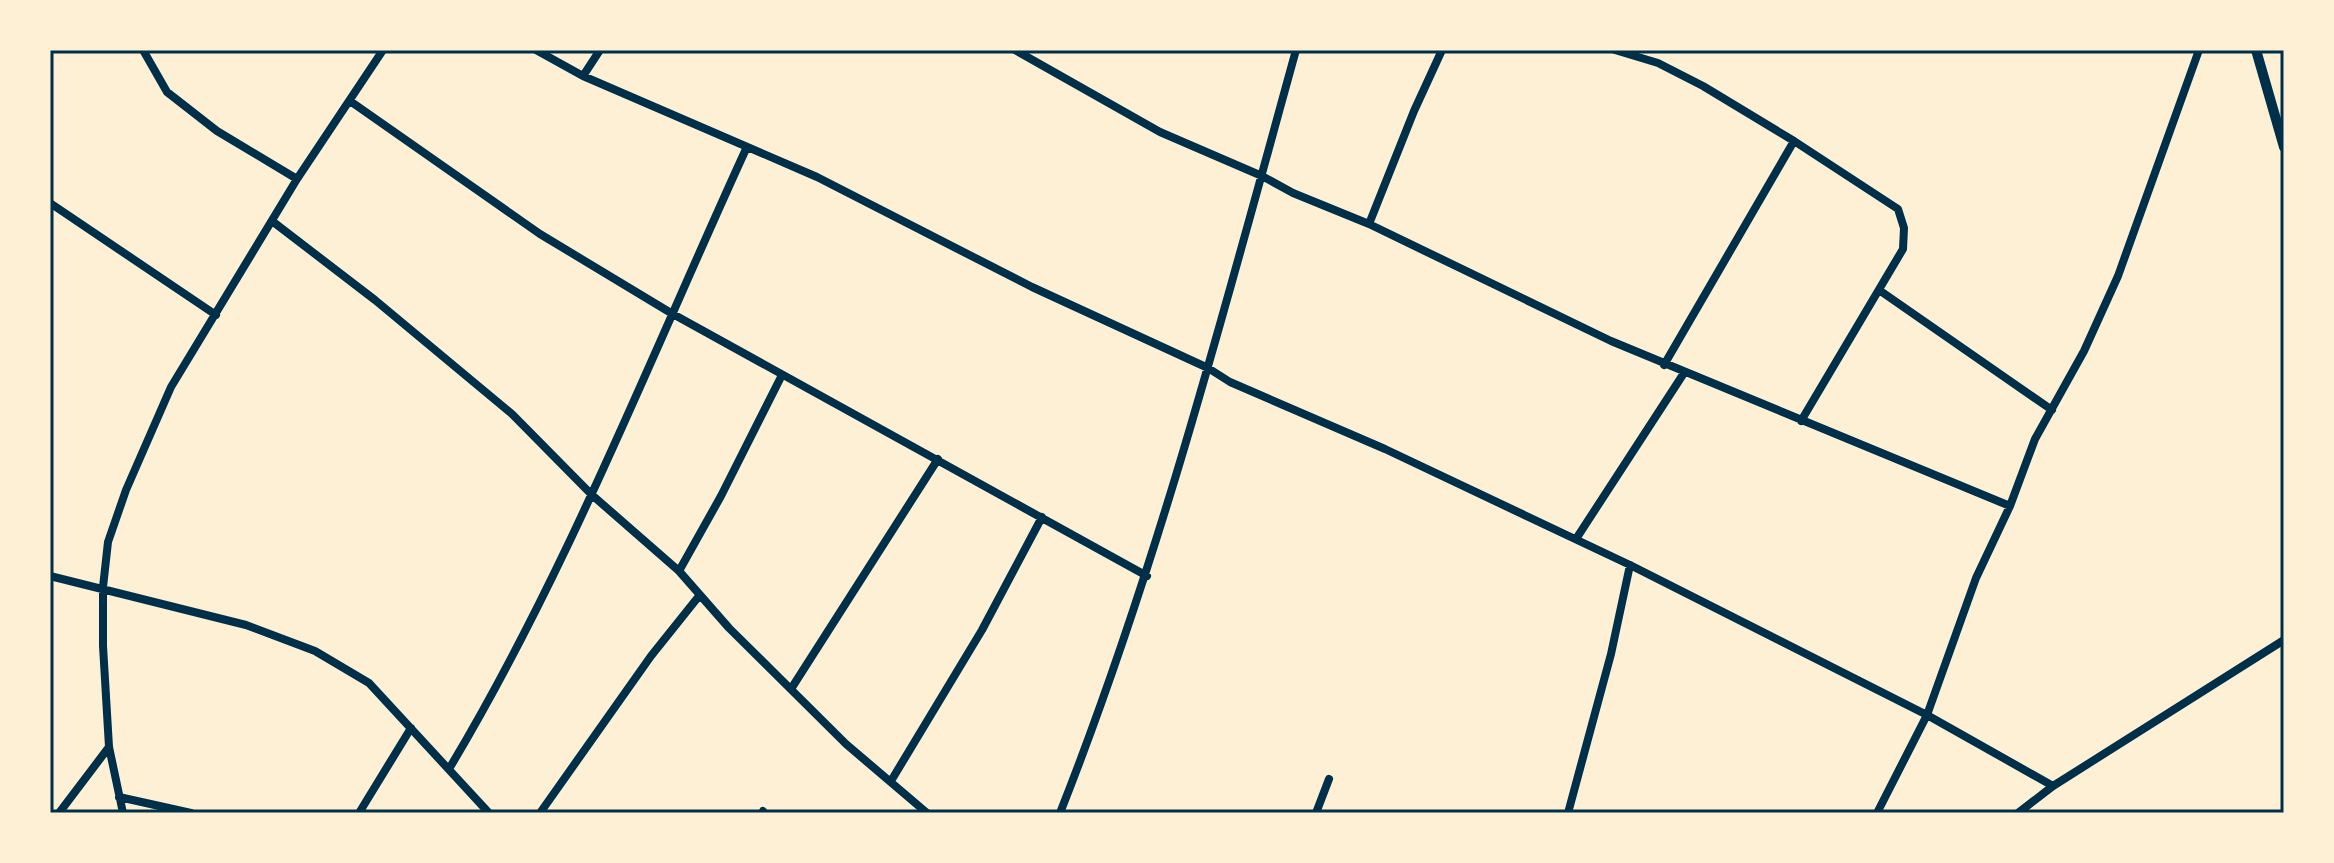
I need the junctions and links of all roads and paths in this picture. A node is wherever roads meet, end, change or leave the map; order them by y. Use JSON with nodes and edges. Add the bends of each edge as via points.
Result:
{"nodes":[{"id":1,"x":143,"y":50,"type":"edge"},
{"id":2,"x":383,"y":50,"type":"edge"},
{"id":3,"x":536,"y":50,"type":"edge"},
{"id":4,"x":600,"y":50,"type":"edge"},
{"id":5,"x":1015,"y":50,"type":"edge"},
{"id":6,"x":1296,"y":50,"type":"edge"},
{"id":7,"x":1442,"y":50,"type":"edge"},
{"id":8,"x":1615,"y":50,"type":"edge"},
{"id":9,"x":2199,"y":50,"type":"edge"},
{"id":10,"x":2256,"y":50,"type":"edge"},
{"id":11,"x":1640,"y":54,"type":"edge"},
{"id":12,"x":583,"y":76,"type":"junction"},
{"id":13,"x":350,"y":101,"type":"junction"},
{"id":14,"x":1794,"y":141,"type":"junction"},
{"id":15,"x":2284,"y":147,"type":"edge"},
{"id":16,"x":746,"y":149,"type":"junction"},
{"id":17,"x":1262,"y":176,"type":"junction"},
{"id":18,"x":297,"y":179,"type":"junction"},
{"id":19,"x":50,"y":203,"type":"edge"},
{"id":20,"x":272,"y":221,"type":"junction"},
{"id":21,"x":1369,"y":224,"type":"junction"},
{"id":22,"x":1879,"y":290,"type":"junction"},
{"id":23,"x":671,"y":313,"type":"junction"},
{"id":24,"x":216,"y":315,"type":"junction"},
{"id":25,"x":1664,"y":365,"type":"junction"},
{"id":26,"x":1208,"y":368,"type":"junction"},
{"id":27,"x":1684,"y":373,"type":"junction"},
{"id":28,"x":782,"y":375,"type":"junction"},
{"id":29,"x":2052,"y":410,"type":"junction"},
{"id":30,"x":1801,"y":421,"type":"junction"},
{"id":31,"x":938,"y":459,"type":"junction"},
{"id":32,"x":592,"y":495,"type":"junction"},
{"id":33,"x":2010,"y":506,"type":"junction"},
{"id":34,"x":1042,"y":517,"type":"junction"},
{"id":35,"x":1576,"y":539,"type":"junction"},
{"id":36,"x":1630,"y":565,"type":"junction"},
{"id":37,"x":679,"y":571,"type":"junction"},
{"id":38,"x":50,"y":576,"type":"edge"},
{"id":39,"x":1147,"y":576,"type":"junction"},
{"id":40,"x":103,"y":587,"type":"junction"},
{"id":41,"x":699,"y":596,"type":"junction"},
{"id":42,"x":2284,"y":640,"type":"edge"},
{"id":43,"x":791,"y":689,"type":"junction"},
{"id":44,"x":1927,"y":715,"type":"junction"},
{"id":45,"x":411,"y":728,"type":"junction"},
{"id":46,"x":109,"y":747,"type":"junction"},
{"id":47,"x":449,"y":769,"type":"junction"},
{"id":48,"x":1329,"y":779,"type":"dead end"},
{"id":49,"x":891,"y":781,"type":"junction"},
{"id":50,"x":2053,"y":786,"type":"junction"},
{"id":51,"x":119,"y":797,"type":"junction"},
{"id":52,"x":59,"y":813,"type":"edge"},
{"id":53,"x":123,"y":813,"type":"edge"},
{"id":54,"x":191,"y":813,"type":"edge"},
{"id":55,"x":359,"y":813,"type":"edge"},
{"id":56,"x":489,"y":813,"type":"edge"},
{"id":57,"x":540,"y":813,"type":"edge"},
{"id":58,"x":927,"y":813,"type":"edge"},
{"id":59,"x":1060,"y":813,"type":"edge"},
{"id":60,"x":1316,"y":813,"type":"edge"},
{"id":61,"x":1568,"y":813,"type":"edge"},
{"id":62,"x":1877,"y":813,"type":"edge"},
{"id":63,"x":2018,"y":813,"type":"edge"}],
"edges":[{"from":1,"to":18,"type":"street","via":[[167,92],[217,131]]},
{"from":2,"to":13,"type":"street"},
{"from":3,"to":12,"type":"street"},
{"from":4,"to":12,"type":"street"},
{"from":5,"to":17,"type":"street","via":[[1160,132]]},
{"from":6,"to":17,"type":"street"},
{"from":7,"to":21,"type":"street"},
{"from":8,"to":11,"type":"street"},
{"from":9,"to":29,"type":"street","via":[[2118,276]]},
{"from":10,"to":15,"type":"street"},
{"from":11,"to":14,"type":"street"},
{"from":12,"to":16,"type":"street"},
{"from":13,"to":18,"type":"street"},
{"from":13,"to":23,"type":"street","via":[[540,234]]},
{"from":14,"to":22,"type":"street","via":[[1898,209],[1903,249]]},
{"from":14,"to":25,"type":"street"},
{"from":16,"to":23,"type":"street"},
{"from":16,"to":26,"type":"street","via":[[817,177],[1032,287]]},
{"from":17,"to":21,"type":"street"},
{"from":17,"to":26,"type":"street"},
{"from":18,"to":20,"type":"street"},
{"from":19,"to":24,"type":"street"},
{"from":20,"to":24,"type":"street"},
{"from":20,"to":32,"type":"street","via":[[512,414]]},
{"from":21,"to":25,"type":"street"},
{"from":22,"to":29,"type":"street"},
{"from":22,"to":30,"type":"street"},
{"from":23,"to":28,"type":"street"},
{"from":23,"to":32,"type":"street"},
{"from":24,"to":40,"type":"street","via":[[171,387],[126,490],[108,542]]},
{"from":25,"to":27,"type":"street"},
{"from":26,"to":35,"type":"street"},
{"from":26,"to":39,"type":"street"},
{"from":27,"to":30,"type":"street"},
{"from":27,"to":35,"type":"street"},
{"from":28,"to":31,"type":"street"},
{"from":28,"to":37,"type":"street"},
{"from":29,"to":33,"type":"street"},
{"from":30,"to":33,"type":"street"},
{"from":31,"to":34,"type":"street"},
{"from":31,"to":43,"type":"street"},
{"from":32,"to":37,"type":"street"},
{"from":32,"to":47,"type":"street"},
{"from":33,"to":44,"type":"street","via":[[1976,578]]},
{"from":34,"to":39,"type":"street"},
{"from":34,"to":49,"type":"street","via":[[982,630]]},
{"from":35,"to":36,"type":"street"},
{"from":36,"to":44,"type":"street"},
{"from":36,"to":61,"type":"street"},
{"from":37,"to":41,"type":"street"},
{"from":38,"to":40,"type":"street"},
{"from":39,"to":59,"type":"street"},
{"from":40,"to":45,"type":"street","via":[[246,625],[315,651],[369,683]]},
{"from":40,"to":46,"type":"street"},
{"from":41,"to":43,"type":"street"},
{"from":41,"to":57,"type":"street"},
{"from":42,"to":50,"type":"street"},
{"from":43,"to":49,"type":"street"},
{"from":44,"to":50,"type":"street"},
{"from":44,"to":62,"type":"street"},
{"from":45,"to":47,"type":"street"},
{"from":45,"to":55,"type":"street"},
{"from":46,"to":51,"type":"street"},
{"from":46,"to":52,"type":"street"},
{"from":47,"to":56,"type":"street"},
{"from":48,"to":60,"type":"street"},
{"from":49,"to":58,"type":"street"},
{"from":50,"to":63,"type":"street"},
{"from":51,"to":53,"type":"street"},
{"from":51,"to":54,"type":"street"}]}
